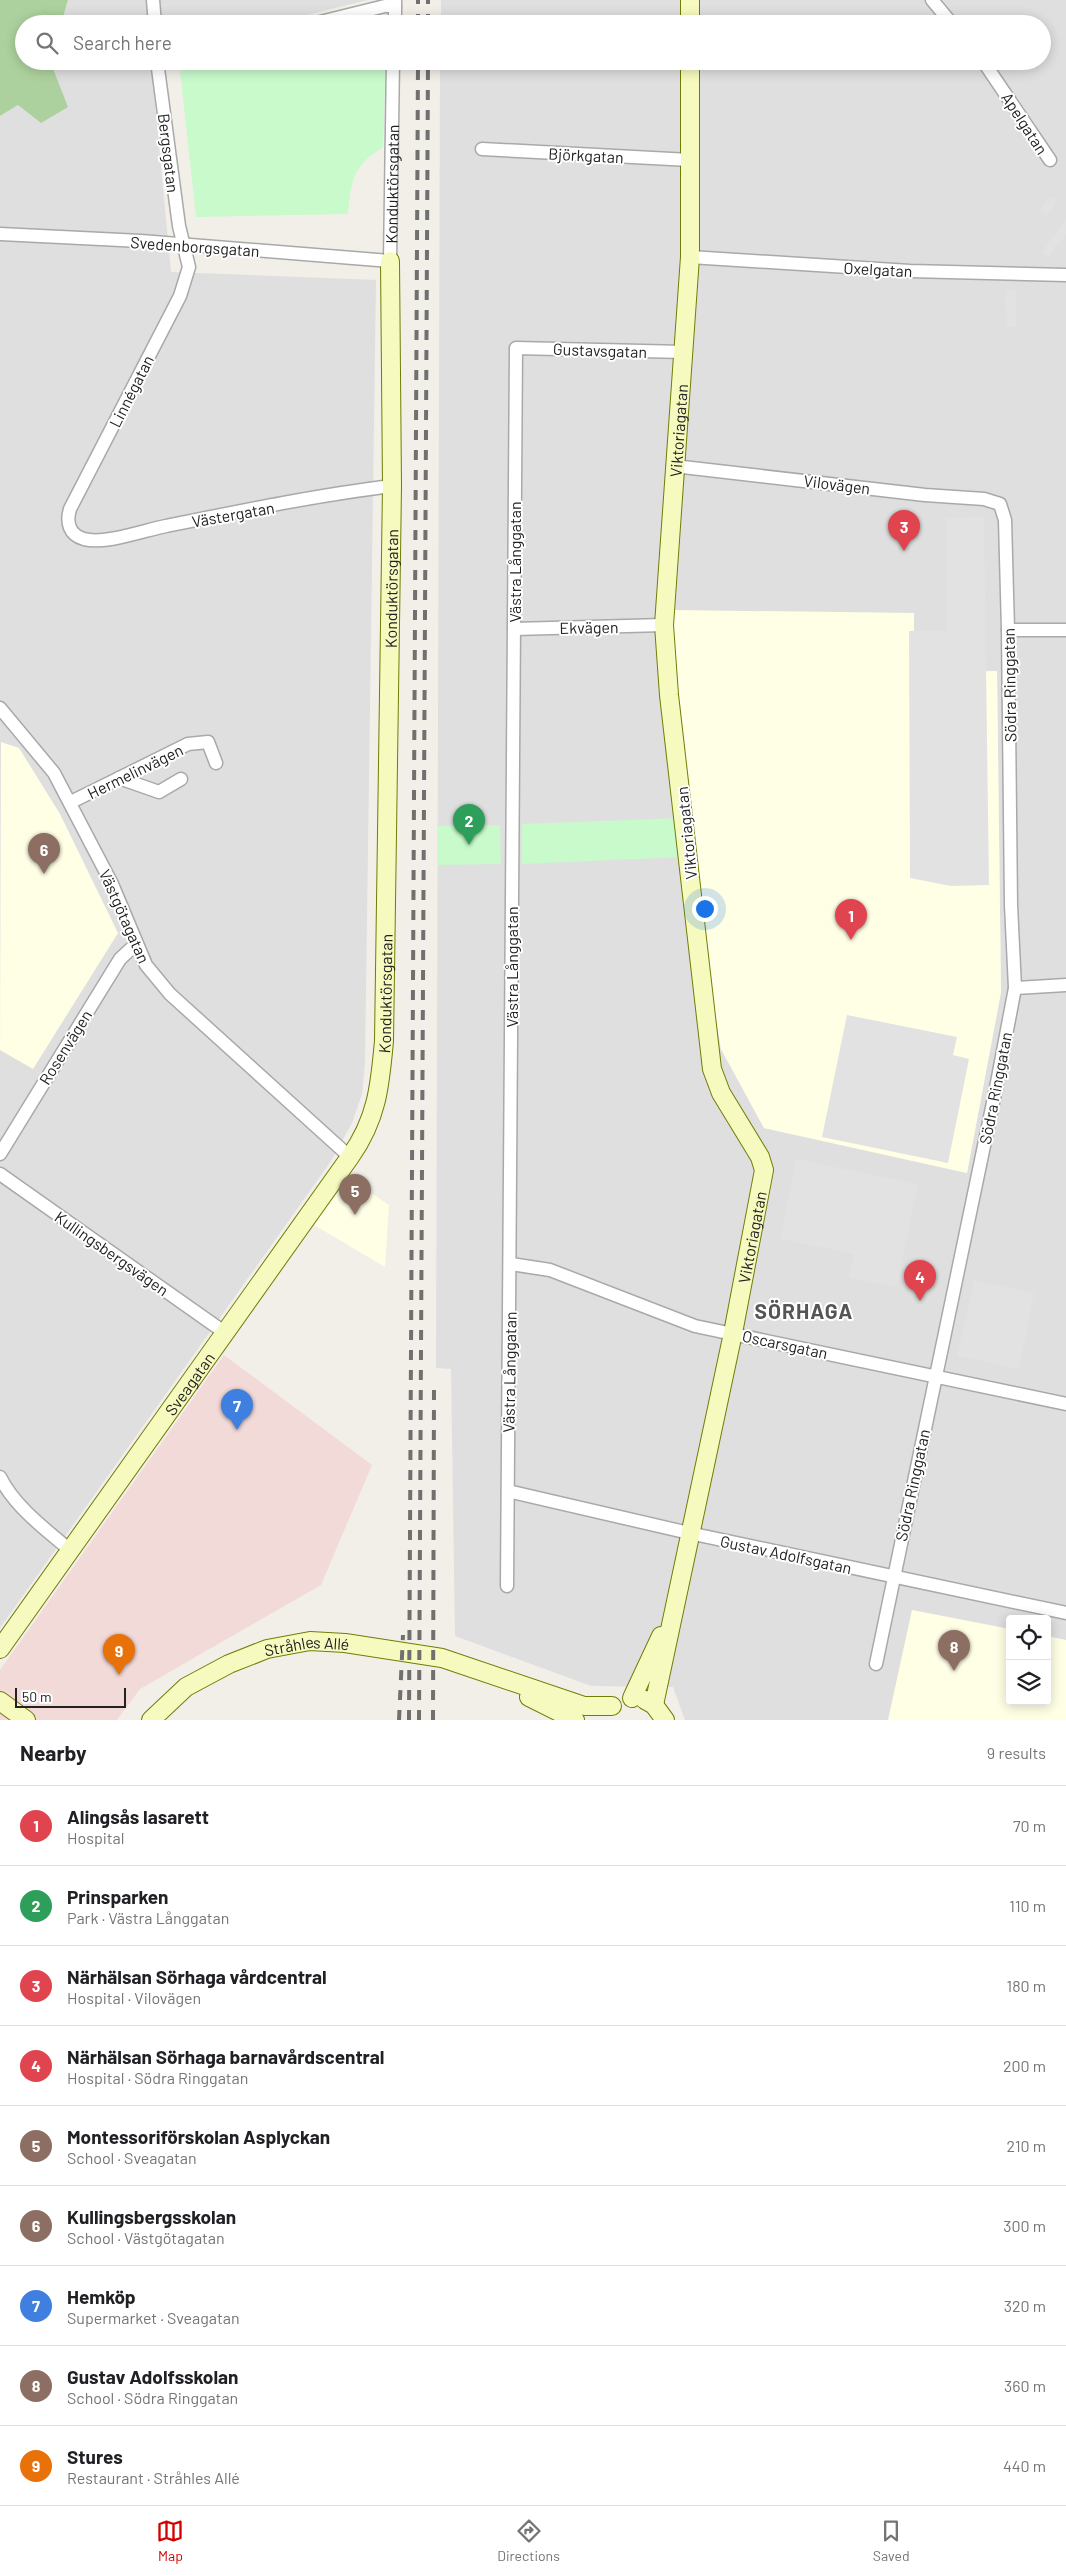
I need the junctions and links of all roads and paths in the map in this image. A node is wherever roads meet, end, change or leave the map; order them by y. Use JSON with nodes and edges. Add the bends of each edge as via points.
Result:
{"nodes":[{"id":1,"x":153,"y":0,"type":"edge"},
{"id":2,"x":690,"y":0,"type":"edge"},
{"id":3,"x":932,"y":0,"type":"edge"},
{"id":4,"x":395,"y":3,"type":"edge"},
{"id":5,"x":154,"y":15,"type":"edge"},
{"id":6,"x":348,"y":15,"type":"edge"},
{"id":7,"x":690,"y":15,"type":"edge"},
{"id":8,"x":944,"y":15,"type":"edge"},
{"id":9,"x":159,"y":70,"type":"edge"},
{"id":10,"x":394,"y":70,"type":"edge"},
{"id":11,"x":690,"y":70,"type":"edge"},
{"id":12,"x":989,"y":70,"type":"edge"},
{"id":13,"x":482,"y":149,"type":"dead end"},
{"id":14,"x":690,"y":160,"type":"junction"},
{"id":15,"x":1050,"y":160,"type":"dead end"},
{"id":16,"x":0,"y":234,"type":"edge"},
{"id":17,"x":182,"y":244,"type":"junction"},
{"id":18,"x":690,"y":258,"type":"junction"},
{"id":19,"x":390,"y":261,"type":"junction"},
{"id":20,"x":1066,"y":275,"type":"edge"},
{"id":21,"x":516,"y":348,"type":"joint"},
{"id":22,"x":684,"y":352,"type":"junction"},
{"id":23,"x":674,"y":466,"type":"junction"},
{"id":24,"x":392,"y":486,"type":"junction"},
{"id":25,"x":1000,"y":504,"type":"joint"},
{"id":26,"x":74,"y":534,"type":"joint"},
{"id":27,"x":664,"y":625,"type":"junction"},
{"id":28,"x":514,"y":629,"type":"junction"},
{"id":29,"x":1008,"y":630,"type":"junction"},
{"id":30,"x":1066,"y":630,"type":"edge"},
{"id":31,"x":0,"y":708,"type":"edge"},
{"id":32,"x":216,"y":763,"type":"dead end"},
{"id":33,"x":120,"y":778,"type":"junction"},
{"id":34,"x":182,"y":779,"type":"dead end"},
{"id":35,"x":71,"y":802,"type":"junction"},
{"id":36,"x":136,"y":944,"type":"junction"},
{"id":37,"x":1066,"y":985,"type":"edge"},
{"id":38,"x":1015,"y":988,"type":"junction"},
{"id":39,"x":373,"y":1116,"type":"joint"},
{"id":40,"x":0,"y":1154,"type":"edge"},
{"id":41,"x":350,"y":1157,"type":"junction"},
{"id":42,"x":0,"y":1174,"type":"edge"},
{"id":43,"x":510,"y":1264,"type":"junction"},
{"id":44,"x":224,"y":1332,"type":"junction"},
{"id":45,"x":733,"y":1333,"type":"junction"},
{"id":46,"x":935,"y":1376,"type":"junction"},
{"id":47,"x":1066,"y":1404,"type":"edge"},
{"id":48,"x":0,"y":1477,"type":"edge"},
{"id":49,"x":508,"y":1491,"type":"junction"},
{"id":50,"x":689,"y":1533,"type":"junction"},
{"id":51,"x":70,"y":1550,"type":"junction"},
{"id":52,"x":893,"y":1576,"type":"junction"},
{"id":53,"x":507,"y":1586,"type":"dead end"},
{"id":54,"x":672,"y":1613,"type":"junction"},
{"id":55,"x":1066,"y":1613,"type":"edge"},
{"id":56,"x":0,"y":1649,"type":"edge"},
{"id":57,"x":455,"y":1661,"type":"junction"},
{"id":58,"x":876,"y":1664,"type":"dead end"},
{"id":59,"x":632,"y":1698,"type":"junction"},
{"id":60,"x":171,"y":1700,"type":"junction"},
{"id":61,"x":0,"y":1702,"type":"edge"},
{"id":62,"x":654,"y":1705,"type":"junction"},
{"id":63,"x":608,"y":1713,"type":"edge"},
{"id":64,"x":26,"y":1720,"type":"edge"},
{"id":65,"x":151,"y":1720,"type":"edge"},
{"id":66,"x":162,"y":1720,"type":"edge"},
{"id":67,"x":576,"y":1720,"type":"edge"},
{"id":68,"x":664,"y":1720,"type":"edge"}],
"edges":[{"from":1,"to":5,"type":"street"},
{"from":2,"to":7,"type":"street"},
{"from":3,"to":8,"type":"street"},
{"from":4,"to":6,"type":"street"},
{"from":9,"to":17,"type":"street","name":"Bergsgatan"},
{"from":10,"to":19,"type":"street","name":"Konduktörsgatan"},
{"from":11,"to":14,"type":"street","name":"Viktoriagatan"},
{"from":12,"to":15,"type":"street","name":"Apelgatan"},
{"from":13,"to":14,"type":"street","name":"Björkgatan"},
{"from":14,"to":18,"type":"street","name":"Viktoriagatan"},
{"from":16,"to":17,"type":"street","name":"Svedenborgsgatan"},
{"from":17,"to":19,"type":"street","name":"Svedenborgsgatan"},
{"from":17,"to":26,"type":"street","name":"Linnégatan","via":[[189,267],[180,296],[70,509],[67,519]]},
{"from":18,"to":20,"type":"street","name":"Oxelgatan","via":[[910,271]]},
{"from":18,"to":22,"type":"street","name":"Viktoriagatan"},
{"from":19,"to":24,"type":"street","name":"Konduktörsgatan"},
{"from":21,"to":22,"type":"street","name":"Gustavsgatan"},
{"from":21,"to":28,"type":"street","name":"Västra Långgatan"},
{"from":22,"to":23,"type":"street","name":"Viktoriagatan"},
{"from":23,"to":25,"type":"street","name":"Vilovägen","via":[[984,499]]},
{"from":23,"to":27,"type":"street","name":"Viktoriagatan"},
{"from":24,"to":26,"type":"street","name":"Västergatan","via":[[102,540],[82,539]]},
{"from":24,"to":39,"type":"street","name":"Konduktörsgatan","via":[[384,1041]]},
{"from":25,"to":29,"type":"street","name":"Södra Ringgatan","via":[[1004,520]]},
{"from":27,"to":28,"type":"street","name":"Ekvägen"},
{"from":27,"to":45,"type":"street","name":"Viktoriagatan","via":[[669,695],[712,1069],[721,1093],[760,1156],[764,1170]]},
{"from":28,"to":43,"type":"street","name":"Västra Långgatan"},
{"from":29,"to":30,"type":"street"},
{"from":29,"to":38,"type":"street","name":"Södra Ringgatan"},
{"from":31,"to":35,"type":"street","name":"Västgötagatan","via":[[54,773]]},
{"from":32,"to":33,"type":"street","name":"Hermelinvägen","via":[[208,742],[188,744]]},
{"from":33,"to":34,"type":"street","via":[[159,792]]},
{"from":33,"to":35,"type":"street","name":"Hermelinvägen"},
{"from":35,"to":36,"type":"street","name":"Västgötagatan","via":[[112,884]]},
{"from":36,"to":40,"type":"street","name":"Rosenvägen","via":[[120,959]]},
{"from":36,"to":41,"type":"street","name":"Västgötagatan","via":[[146,965],[170,994]]},
{"from":37,"to":38,"type":"street"},
{"from":38,"to":46,"type":"street","name":"Södra Ringgatan"},
{"from":39,"to":41,"type":"street","name":"Sveagatan"},
{"from":41,"to":44,"type":"street","name":"Sveagatan"},
{"from":42,"to":44,"type":"street","name":"Kullingsbergsvägen"},
{"from":43,"to":45,"type":"street","name":"Oscarsgatan","via":[[550,1270],[695,1326]]},
{"from":43,"to":49,"type":"street","name":"Västra Långgatan"},
{"from":44,"to":51,"type":"street","name":"Sveagatan"},
{"from":45,"to":46,"type":"street","name":"Oscarsgatan"},
{"from":45,"to":50,"type":"street","name":"Viktoriagatan"},
{"from":46,"to":47,"type":"street","name":"Oscarsgatan"},
{"from":46,"to":52,"type":"street","name":"Södra Ringgatan"},
{"from":48,"to":51,"type":"street","via":[[7,1491]]},
{"from":49,"to":50,"type":"street","name":"Gustav Adolfsgatan"},
{"from":49,"to":53,"type":"street","name":"Västra Långgatan"},
{"from":50,"to":52,"type":"street","name":"Gustav Adolfsgatan"},
{"from":50,"to":54,"type":"street","name":"Viktoriagatan"},
{"from":51,"to":56,"type":"street","name":"Sveagatan"},
{"from":52,"to":55,"type":"street","name":"Gustav Adolfsgatan"},
{"from":52,"to":58,"type":"street","name":"Södra Ringgatan"},
{"from":54,"to":59,"type":"street","name":"Viktoriagatan"},
{"from":54,"to":62,"type":"street","name":"Viktoriagatan"},
{"from":57,"to":60,"type":"street","name":"Stråhles Allé","via":[[310,1640],[283,1644],[244,1657],[186,1687]]},
{"from":57,"to":63,"type":"street","name":"Stråhles Allé"},
{"from":57,"to":67,"type":"street","name":"Stråhles Allé"},
{"from":59,"to":62,"type":"street","via":[[644,1699]]},
{"from":59,"to":63,"type":"street","via":[[621,1700]]},
{"from":60,"to":65,"type":"street","name":"Stråhles Allé"},
{"from":60,"to":66,"type":"street","name":"Stråhles Allé"},
{"from":61,"to":64,"type":"street"},
{"from":62,"to":68,"type":"street"}]}
